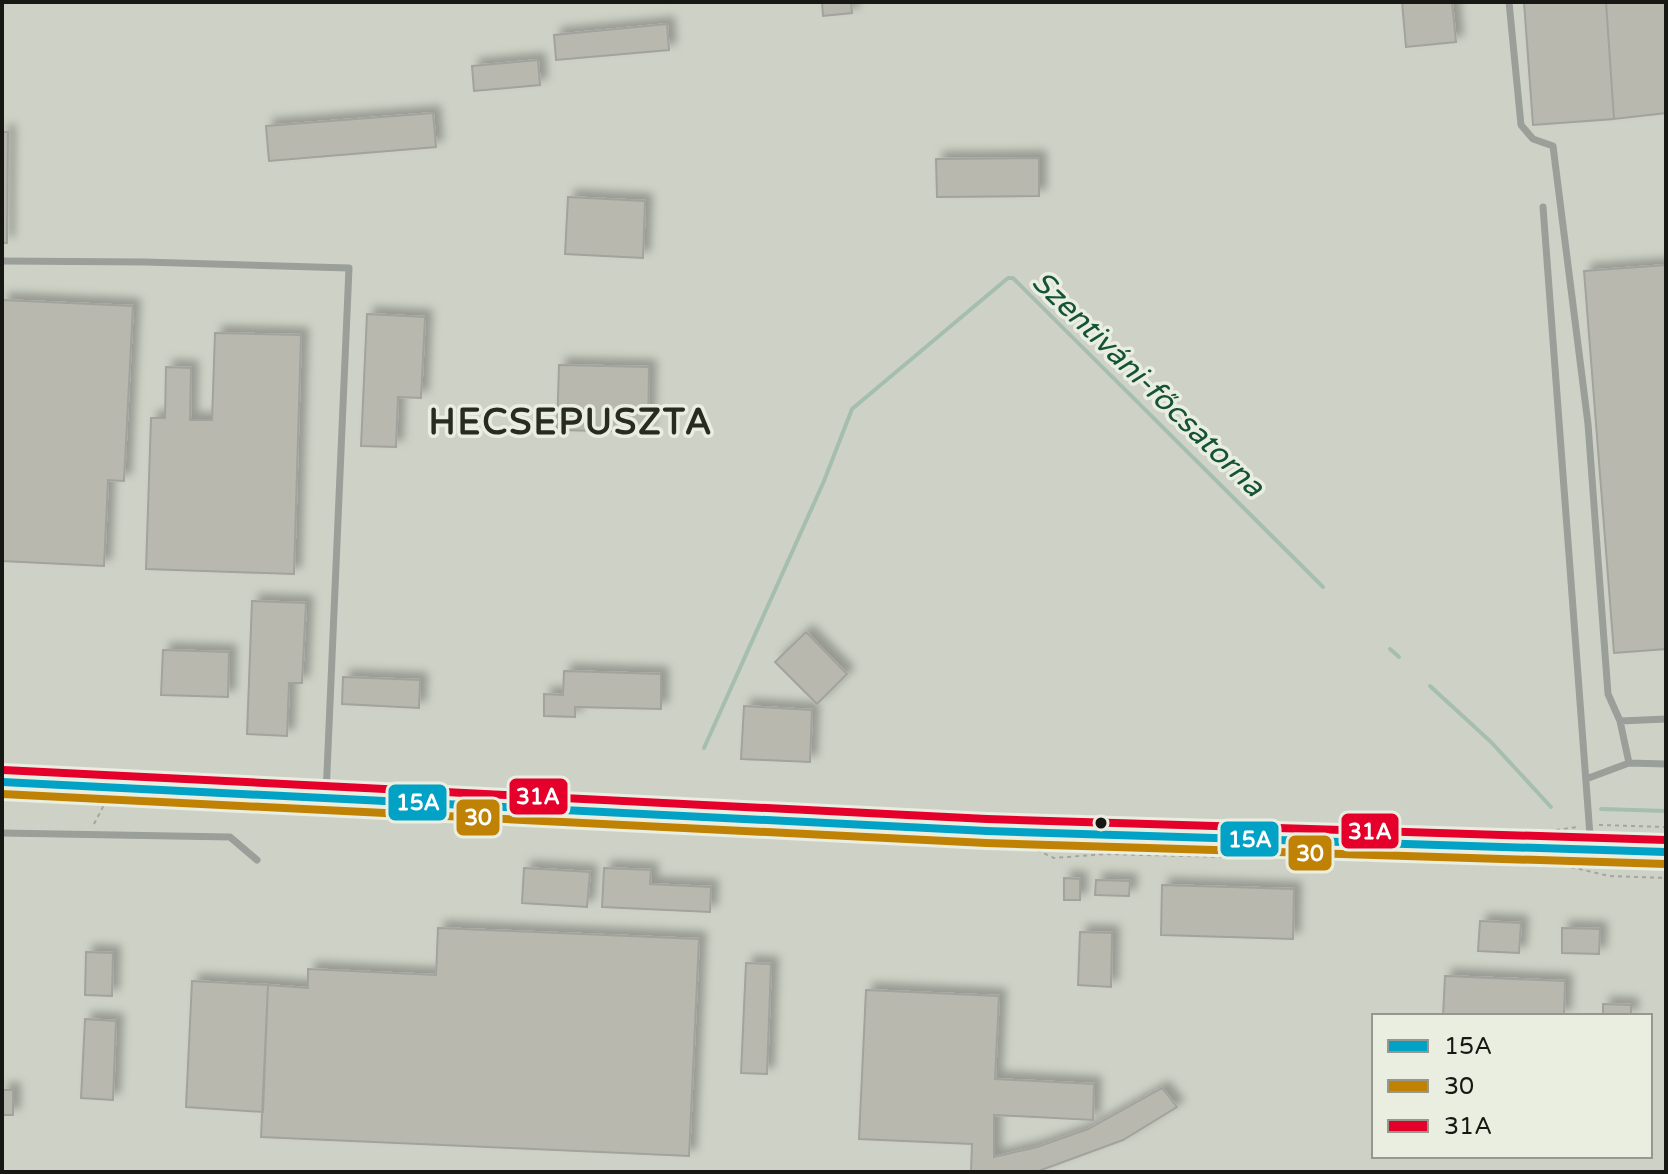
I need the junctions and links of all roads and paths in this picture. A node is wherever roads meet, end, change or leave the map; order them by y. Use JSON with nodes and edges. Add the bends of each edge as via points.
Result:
{"nodes":[{"id":1,"x":1509,"y":2,"type":"edge"},
{"id":2,"x":1543,"y":207,"type":"dead end"},
{"id":3,"x":2,"y":261,"type":"edge"},
{"id":4,"x":1666,"y":719,"type":"edge"},
{"id":5,"x":1620,"y":721,"type":"junction"},
{"id":6,"x":1629,"y":763,"type":"junction"},
{"id":7,"x":1666,"y":764,"type":"edge"},
{"id":8,"x":1586,"y":779,"type":"junction"},
{"id":9,"x":2,"y":782,"type":"edge"},
{"id":10,"x":326,"y":798,"type":"junction"},
{"id":11,"x":2,"y":833,"type":"edge"},
{"id":12,"x":1591,"y":851,"type":"junction"},
{"id":13,"x":1666,"y":852,"type":"edge"},
{"id":14,"x":257,"y":860,"type":"dead end"}],
"edges":[{"from":1,"to":5,"type":"lane","via":[[1521,125],[1533,139],[1553,146],[1588,424],[1608,694]]},
{"from":2,"to":8,"type":"lane"},
{"from":3,"to":10,"type":"lane","via":[[349,268]]},
{"from":4,"to":5,"type":"lane"},
{"from":5,"to":6,"type":"lane"},
{"from":6,"to":7,"type":"lane"},
{"from":6,"to":8,"type":"lane"},
{"from":8,"to":12,"type":"lane"},
{"from":9,"to":10,"type":"street"},
{"from":10,"to":12,"type":"street","via":[[972,830]]},
{"from":11,"to":14,"type":"lane","via":[[230,837]]},
{"from":12,"to":13,"type":"street"}]}
